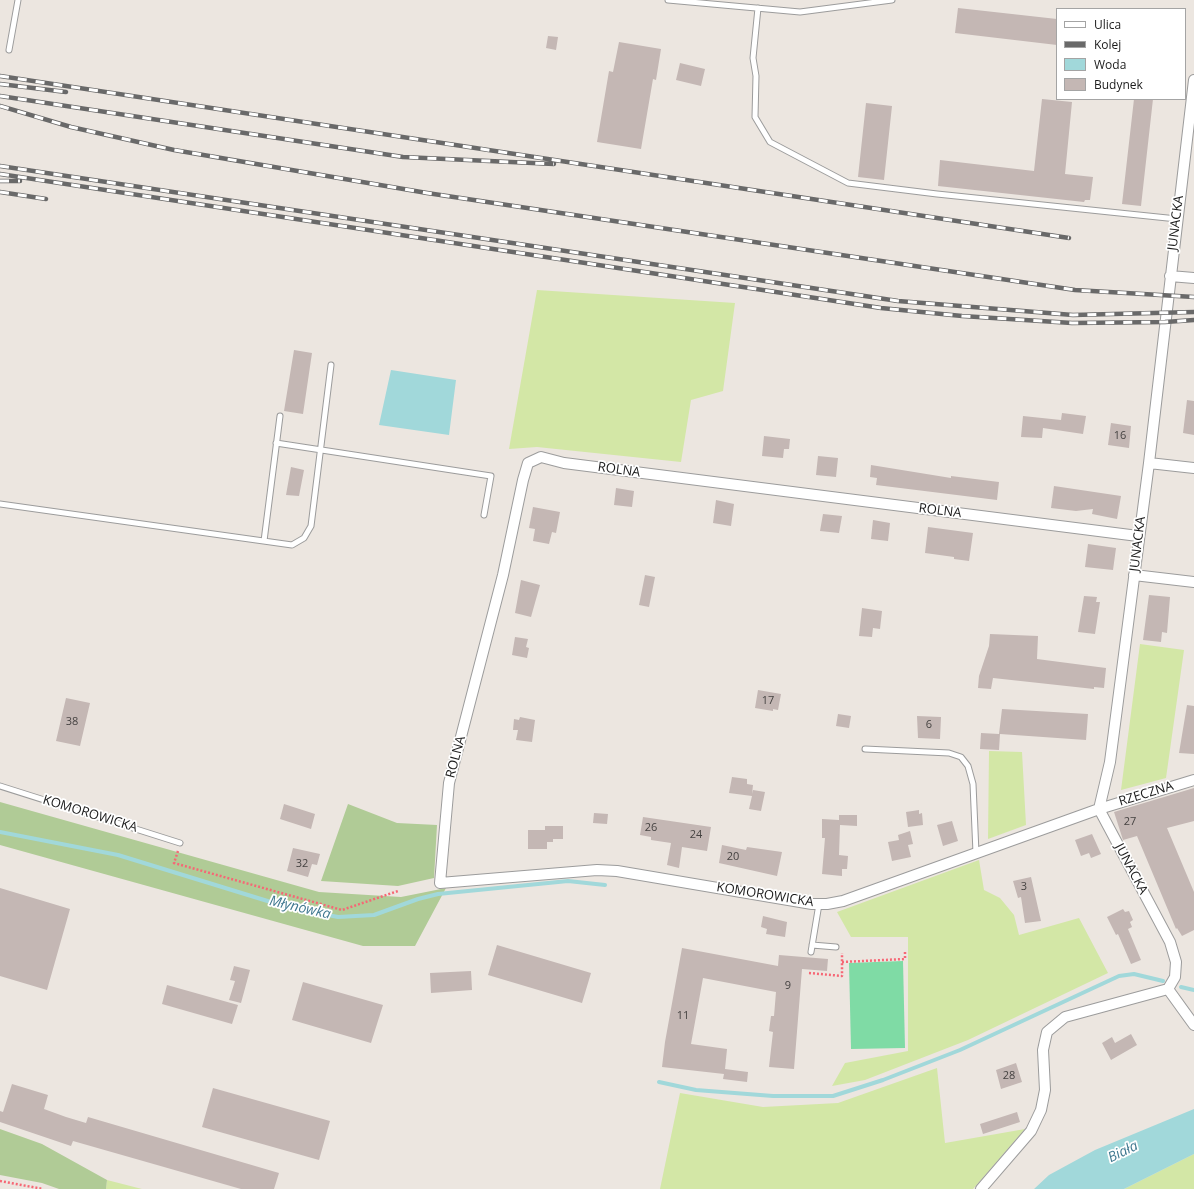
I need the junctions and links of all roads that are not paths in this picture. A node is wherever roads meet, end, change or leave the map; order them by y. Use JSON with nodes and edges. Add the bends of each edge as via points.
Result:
{"nodes":[{"id":1,"x":18,"y":0,"type":"edge"},
{"id":2,"x":668,"y":0,"type":"edge"},
{"id":3,"x":892,"y":0,"type":"edge"},
{"id":4,"x":758,"y":8,"type":"junction"},
{"id":5,"x":9,"y":50,"type":"dead end"},
{"id":6,"x":1194,"y":80,"type":"edge"},
{"id":7,"x":1177,"y":219,"type":"junction"},
{"id":8,"x":1170,"y":276,"type":"junction"},
{"id":9,"x":1194,"y":278,"type":"edge"},
{"id":10,"x":331,"y":365,"type":"dead end"},
{"id":11,"x":280,"y":416,"type":"dead end"},
{"id":12,"x":276,"y":443,"type":"junction"},
{"id":13,"x":320,"y":449,"type":"junction"},
{"id":14,"x":1149,"y":463,"type":"junction"},
{"id":15,"x":1194,"y":468,"type":"edge"},
{"id":16,"x":0,"y":504,"type":"edge"},
{"id":17,"x":484,"y":515,"type":"dead end"},
{"id":18,"x":1138,"y":536,"type":"junction"},
{"id":19,"x":264,"y":541,"type":"junction"},
{"id":20,"x":1134,"y":575,"type":"junction"},
{"id":21,"x":1194,"y":582,"type":"edge"},
{"id":22,"x":865,"y":749,"type":"dead end"},
{"id":23,"x":1194,"y":780,"type":"edge"},
{"id":24,"x":0,"y":786,"type":"edge"},
{"id":25,"x":1099,"y":809,"type":"junction"},
{"id":26,"x":180,"y":842,"type":"road end"},
{"id":27,"x":976,"y":853,"type":"junction"},
{"id":28,"x":440,"y":883,"type":"joint"},
{"id":29,"x":819,"y":904,"type":"junction"},
{"id":30,"x":812,"y":945,"type":"junction"},
{"id":31,"x":839,"y":948,"type":"road end"},
{"id":32,"x":811,"y":952,"type":"dead end"},
{"id":33,"x":1168,"y":989,"type":"junction"},
{"id":34,"x":1194,"y":1024,"type":"edge"},
{"id":35,"x":981,"y":1189,"type":"edge"}],
"edges":[{"from":1,"to":5,"type":"lane"},
{"from":2,"to":4,"type":"lane"},
{"from":3,"to":4,"type":"lane","via":[[800,12]]},
{"from":4,"to":7,"type":"lane","via":[[753,58],[756,76],[755,117],[770,142],[848,183]]},
{"from":6,"to":7,"type":"street","name":"JUNACKA"},
{"from":7,"to":8,"type":"street","name":"JUNACKA"},
{"from":8,"to":9,"type":"street"},
{"from":8,"to":14,"type":"street","name":"JUNACKA"},
{"from":10,"to":13,"type":"lane"},
{"from":11,"to":12,"type":"lane"},
{"from":12,"to":13,"type":"lane"},
{"from":12,"to":19,"type":"lane"},
{"from":13,"to":17,"type":"lane","via":[[491,476]]},
{"from":13,"to":19,"type":"lane","via":[[310,526],[304,538],[292,545]]},
{"from":14,"to":15,"type":"street"},
{"from":14,"to":18,"type":"street","name":"JUNACKA"},
{"from":16,"to":19,"type":"lane"},
{"from":18,"to":20,"type":"street","name":"JUNACKA"},
{"from":18,"to":28,"type":"street","name":"ROLNA","via":[[564,463],[541,457],[528,463],[503,575],[449,783]]},
{"from":20,"to":21,"type":"street"},
{"from":20,"to":25,"type":"street","name":"JUNACKA","via":[[1110,762]]},
{"from":22,"to":27,"type":"lane","via":[[948,753],[961,757],[968,766],[973,784]]},
{"from":23,"to":25,"type":"street","name":"RZECZNA"},
{"from":24,"to":26,"type":"lane","name":"KOMOROWICKA"},
{"from":25,"to":27,"type":"street","name":"KOMOROWICKA"},
{"from":25,"to":33,"type":"street","name":"JUNACKA","via":[[1170,942],[1176,962],[1175,977]]},
{"from":27,"to":29,"type":"street","name":"KOMOROWICKA","via":[[843,901]]},
{"from":28,"to":29,"type":"street","name":"KOMOROWICKA","via":[[597,870],[617,871]]},
{"from":29,"to":30,"type":"lane"},
{"from":30,"to":31,"type":"lane"},
{"from":30,"to":32,"type":"lane"},
{"from":33,"to":34,"type":"street"},
{"from":33,"to":35,"type":"street","via":[[1065,1017],[1047,1032],[1043,1050],[1045,1090],[1041,1110],[1031,1131]]}]}
